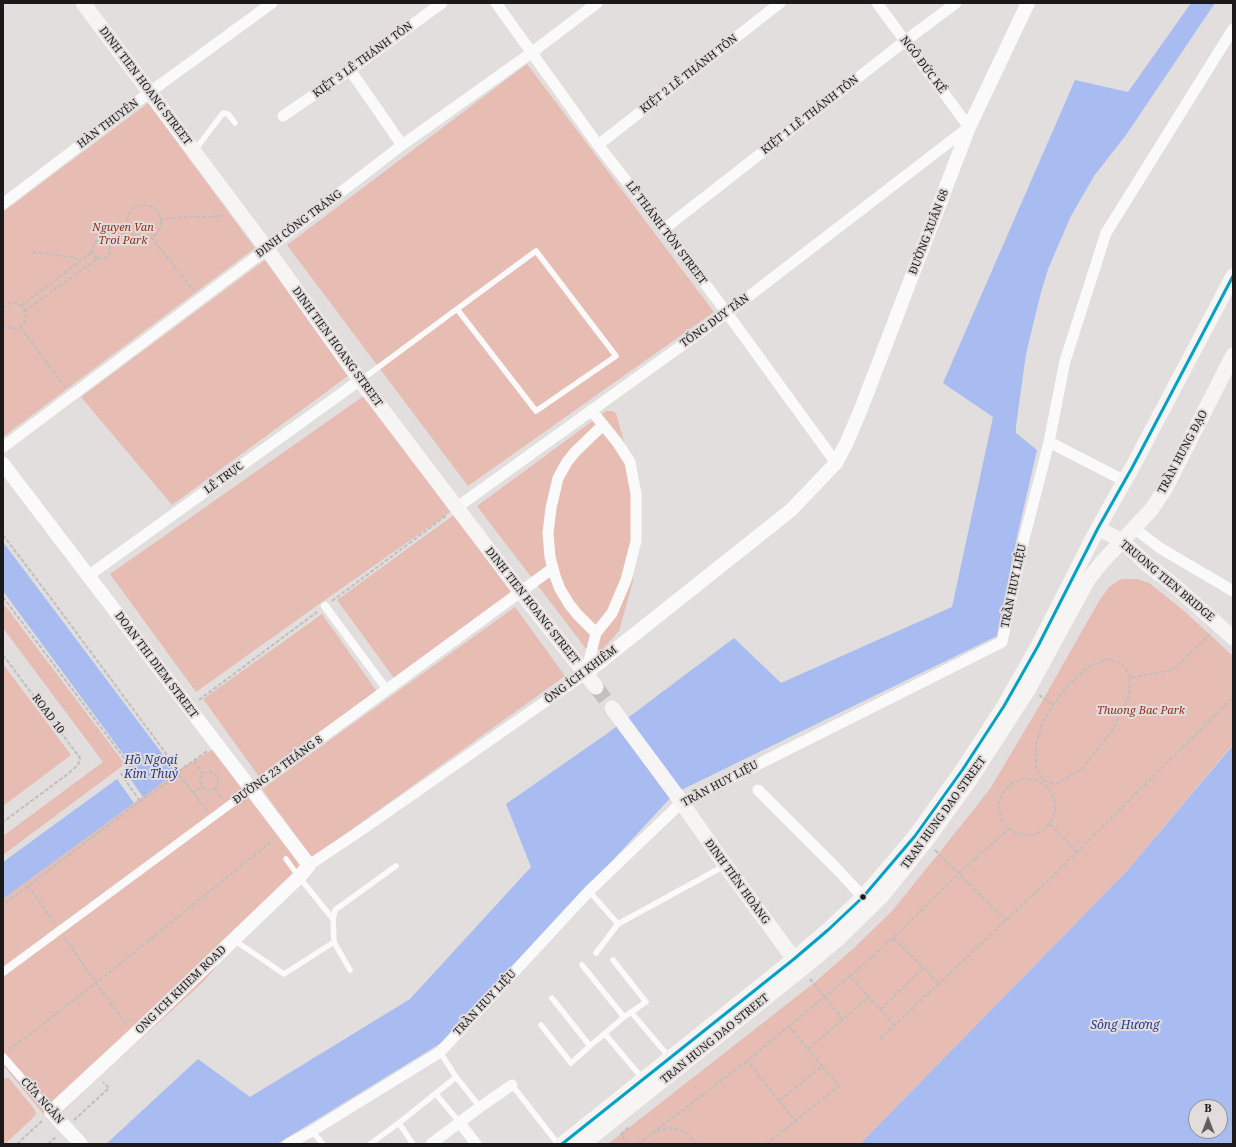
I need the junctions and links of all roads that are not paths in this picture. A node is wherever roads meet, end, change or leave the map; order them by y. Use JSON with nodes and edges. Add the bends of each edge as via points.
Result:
{"nodes":[{"id":1,"x":82,"y":3,"type":"edge"},
{"id":2,"x":272,"y":3,"type":"edge"},
{"id":3,"x":442,"y":3,"type":"edge"},
{"id":4,"x":496,"y":3,"type":"edge"},
{"id":5,"x":597,"y":3,"type":"edge"},
{"id":6,"x":780,"y":3,"type":"edge"},
{"id":7,"x":877,"y":3,"type":"edge"},
{"id":8,"x":956,"y":3,"type":"edge"},
{"id":9,"x":1028,"y":3,"type":"edge"},
{"id":10,"x":1233,"y":29,"type":"edge"},
{"id":11,"x":905,"y":41,"type":"junction"},
{"id":12,"x":531,"y":53,"type":"junction"},
{"id":13,"x":350,"y":70,"type":"junction"},
{"id":14,"x":150,"y":92,"type":"junction"},
{"id":15,"x":283,"y":116,"type":"dead end"},
{"id":16,"x":235,"y":123,"type":"dead end"},
{"id":17,"x":969,"y":127,"type":"junction"},
{"id":18,"x":598,"y":144,"type":"junction"},
{"id":19,"x":402,"y":145,"type":"junction"},
{"id":20,"x":194,"y":151,"type":"junction"},
{"id":21,"x":3,"y":204,"type":"edge"},
{"id":22,"x":664,"y":229,"type":"junction"},
{"id":23,"x":267,"y":249,"type":"junction"},
{"id":24,"x":1233,"y":276,"type":"edge"},
{"id":25,"x":457,"y":309,"type":"junction"},
{"id":26,"x":727,"y":313,"type":"junction"},
{"id":27,"x":1233,"y":355,"type":"edge"},
{"id":28,"x":1229,"y":373,"type":"edge"},
{"id":29,"x":360,"y":380,"type":"junction"},
{"id":30,"x":591,"y":410,"type":"junction"},
{"id":31,"x":603,"y":425,"type":"junction"},
{"id":32,"x":1049,"y":442,"type":"junction"},
{"id":33,"x":3,"y":447,"type":"edge"},
{"id":34,"x":836,"y":463,"type":"junction"},
{"id":35,"x":3,"y":464,"type":"edge"},
{"id":36,"x":1125,"y":481,"type":"junction"},
{"id":37,"x":456,"y":508,"type":"junction"},
{"id":38,"x":1098,"y":528,"type":"junction"},
{"id":39,"x":1134,"y":528,"type":"junction"},
{"id":40,"x":1122,"y":541,"type":"junction"},
{"id":41,"x":553,"y":568,"type":"junction"},
{"id":42,"x":88,"y":576,"type":"junction"},
{"id":43,"x":1233,"y":591,"type":"edge"},
{"id":44,"x":520,"y":592,"type":"junction"},
{"id":45,"x":325,"y":606,"type":"dead end"},
{"id":46,"x":596,"y":633,"type":"junction"},
{"id":47,"x":1223,"y":633,"type":"edge"},
{"id":48,"x":586,"y":674,"type":"junction"},
{"id":49,"x":596,"y":687,"type":"tunnel mouth"},
{"id":50,"x":386,"y":690,"type":"junction"},
{"id":51,"x":612,"y":708,"type":"tunnel mouth"},
{"id":52,"x":251,"y":789,"type":"junction"},
{"id":53,"x":758,"y":790,"type":"dead end"},
{"id":54,"x":678,"y":798,"type":"junction"},
{"id":55,"x":286,"y":859,"type":"dead end"},
{"id":56,"x":309,"y":865,"type":"junction"},
{"id":57,"x":725,"y":865,"type":"junction"},
{"id":58,"x":396,"y":866,"type":"dead end"},
{"id":59,"x":299,"y":877,"type":"junction"},
{"id":60,"x":589,"y":891,"type":"junction"},
{"id":61,"x":863,"y":897,"type":"junction"},
{"id":62,"x":333,"y":919,"type":"junction"},
{"id":63,"x":618,"y":924,"type":"junction"},
{"id":64,"x":234,"y":939,"type":"junction"},
{"id":65,"x":334,"y":942,"type":"junction"},
{"id":66,"x":596,"y":953,"type":"dead end"},
{"id":67,"x":613,"y":960,"type":"dead end"},
{"id":68,"x":582,"y":965,"type":"dead end"},
{"id":69,"x":802,"y":969,"type":"junction"},
{"id":70,"x":350,"y":970,"type":"dead end"},
{"id":71,"x":3,"y":972,"type":"edge"},
{"id":72,"x":552,"y":998,"type":"dead end"},
{"id":73,"x":631,"y":1012,"type":"junction"},
{"id":74,"x":624,"y":1017,"type":"junction"},
{"id":75,"x":541,"y":1025,"type":"dead end"},
{"id":76,"x":605,"y":1034,"type":"junction"},
{"id":77,"x":590,"y":1046,"type":"junction"},
{"id":78,"x":440,"y":1052,"type":"junction"},
{"id":79,"x":3,"y":1057,"type":"edge"},
{"id":80,"x":670,"y":1058,"type":"junction"},
{"id":81,"x":456,"y":1077,"type":"junction"},
{"id":82,"x":643,"y":1079,"type":"junction"},
{"id":83,"x":512,"y":1086,"type":"joint"},
{"id":84,"x":436,"y":1094,"type":"junction"},
{"id":85,"x":480,"y":1107,"type":"junction"},
{"id":86,"x":51,"y":1112,"type":"junction"},
{"id":87,"x":399,"y":1123,"type":"junction"},
{"id":88,"x":460,"y":1123,"type":"junction"},
{"id":89,"x":312,"y":1131,"type":"junction"},
{"id":90,"x":291,"y":1143,"type":"edge"},
{"id":91,"x":81,"y":1144,"type":"edge"},
{"id":92,"x":323,"y":1144,"type":"edge"},
{"id":93,"x":370,"y":1144,"type":"edge"},
{"id":94,"x":413,"y":1144,"type":"edge"},
{"id":95,"x":431,"y":1144,"type":"edge"},
{"id":96,"x":476,"y":1144,"type":"edge"},
{"id":97,"x":558,"y":1144,"type":"edge"},
{"id":98,"x":562,"y":1144,"type":"edge"},
{"id":99,"x":583,"y":1144,"type":"edge"}],
"edges":[{"from":1,"to":14,"type":"main road","name":"DINH TIEN HOANG STREET"},
{"from":2,"to":14,"type":"street","name":"HÀN THUYÊN"},
{"from":3,"to":13,"type":"street","name":"KIỆT 3 LÊ THÁNH TÔN"},
{"from":4,"to":12,"type":"street","name":"LÊ THÁNH TÔN STREET"},
{"from":5,"to":12,"type":"street","name":"ĐINH CÔNG TRÁNG"},
{"from":6,"to":18,"type":"street","name":"KIỆT 2 LÊ THÁNH TÔN"},
{"from":7,"to":11,"type":"street","name":"NGÔ ĐỨC KẾ"},
{"from":8,"to":11,"type":"street","name":"KIỆT 1 LÊ THÁNH TÔN"},
{"from":9,"to":17,"type":"street","name":"ĐƯỜNG XUÂN 68"},
{"from":10,"to":32,"type":"street","via":[[1106,233],[1064,361]]},
{"from":11,"to":17,"type":"street","name":"NGÔ ĐỨC KẾ"},
{"from":11,"to":22,"type":"street","name":"KIỆT 1 LÊ THÁNH TÔN"},
{"from":12,"to":18,"type":"street","name":"LÊ THÁNH TÔN STREET"},
{"from":12,"to":19,"type":"street","name":"ĐINH CÔNG TRÁNG"},
{"from":13,"to":15,"type":"street","name":"KIỆT 3 LÊ THÁNH TÔN"},
{"from":13,"to":19,"type":"street"},
{"from":14,"to":20,"type":"main road","name":"DINH TIEN HOANG STREET"},
{"from":14,"to":21,"type":"street","name":"HÀN THUYÊN"},
{"from":16,"to":20,"type":"lane","via":[[228,114],[222,112]]},
{"from":17,"to":26,"type":"street","name":"TỐNG DUY TÂN"},
{"from":17,"to":34,"type":"street","name":"ĐƯỜNG XUÂN 68","via":[[861,409]]},
{"from":18,"to":22,"type":"street","name":"LÊ THÁNH TÔN STREET"},
{"from":19,"to":23,"type":"street","name":"ĐINH CÔNG TRÁNG"},
{"from":20,"to":23,"type":"main road","name":"DINH TIEN HOANG STREET"},
{"from":22,"to":26,"type":"street","name":"LÊ THÁNH TÔN STREET"},
{"from":23,"to":29,"type":"main road","name":"DINH TIEN HOANG STREET"},
{"from":23,"to":33,"type":"street","name":"ĐINH CÔNG TRÁNG"},
{"from":24,"to":36,"type":"main road"},
{"from":25,"to":25,"type":"lane","via":[[536,412],[616,356],[536,251]]},
{"from":25,"to":29,"type":"lane"},
{"from":26,"to":30,"type":"street","name":"TỐNG DUY TÂN"},
{"from":26,"to":34,"type":"street","name":"LÊ THÁNH TÔN STREET"},
{"from":27,"to":28,"type":"main road","name":"TRẦN HƯNG ĐẠO"},
{"from":28,"to":39,"type":"main road","name":"TRẦN HƯNG ĐẠO","via":[[1164,491]]},
{"from":29,"to":37,"type":"main road","name":"DINH TIEN HOANG STREET"},
{"from":29,"to":42,"type":"street","name":"LÊ TRỰC"},
{"from":30,"to":31,"type":"street"},
{"from":30,"to":37,"type":"street","name":"TỐNG DUY TÂN"},
{"from":31,"to":41,"type":"street","via":[[575,452],[558,478],[548,533]]},
{"from":31,"to":46,"type":"street","via":[[630,462],[636,494],[636,541],[626,580],[612,613]]},
{"from":32,"to":36,"type":"street"},
{"from":32,"to":54,"type":"street","name":"TRẦN HUY LIỆU","via":[[1024,539],[1002,642]]},
{"from":34,"to":48,"type":"street","name":"ÔNG ÍCH KHIÊM","via":[[791,510]]},
{"from":35,"to":42,"type":"street","name":"DOAN THI DIEM STREET"},
{"from":36,"to":38,"type":"main road"},
{"from":37,"to":44,"type":"main road","name":"DINH TIEN HOANG STREET"},
{"from":38,"to":40,"type":"main road","name":"TRUONG TIEN BRIDGE"},
{"from":38,"to":61,"type":"main road","name":"TRAN HUNG DAO STREET","via":[[1038,646],[1004,706],[915,836]]},
{"from":39,"to":40,"type":"main road","name":"TRẦN HƯNG ĐẠO"},
{"from":39,"to":43,"type":"street","via":[[1160,548]]},
{"from":40,"to":47,"type":"main road","name":"TRUONG TIEN BRIDGE","via":[[1175,586]]},
{"from":40,"to":69,"type":"main road","name":"TRAN HUNG DAO STREET","via":[[1088,580],[1028,690],[970,780],[926,841],[882,896],[839,938]]},
{"from":41,"to":44,"type":"street","name":"ĐƯỜNG 23 THÁNG 8"},
{"from":41,"to":46,"type":"street","via":[[560,589],[569,604]]},
{"from":42,"to":52,"type":"street","name":"DOAN THI DIEM STREET"},
{"from":44,"to":48,"type":"main road","name":"DINH TIEN HOANG STREET"},
{"from":44,"to":50,"type":"street","name":"ĐƯỜNG 23 THÁNG 8"},
{"from":45,"to":50,"type":"street"},
{"from":46,"to":48,"type":"street"},
{"from":48,"to":49,"type":"main road","name":"DINH TIEN HOANG STREET"},
{"from":48,"to":56,"type":"street","name":"ÔNG ÍCH KHIÊM"},
{"from":50,"to":52,"type":"street","name":"ĐƯỜNG 23 THÁNG 8"},
{"from":51,"to":54,"type":"main road","name":"ĐINH TIÊN HOÀNG"},
{"from":52,"to":56,"type":"street","name":"DOAN THI DIEM STREET"},
{"from":52,"to":71,"type":"street","name":"ĐƯỜNG 23 THÁNG 8"},
{"from":53,"to":61,"type":"street"},
{"from":54,"to":57,"type":"main road","name":"ĐINH TIÊN HOÀNG"},
{"from":54,"to":60,"type":"street","name":"TRẦN HUY LIỆU"},
{"from":55,"to":59,"type":"lane"},
{"from":56,"to":59,"type":"street","name":"ONG ICH KHIEM ROAD"},
{"from":57,"to":63,"type":"lane"},
{"from":57,"to":69,"type":"main road","name":"ĐINH TIÊN HOÀNG"},
{"from":58,"to":62,"type":"lane","via":[[335,910]]},
{"from":59,"to":62,"type":"lane"},
{"from":59,"to":64,"type":"street","name":"ONG ICH KHIEM ROAD"},
{"from":60,"to":63,"type":"lane"},
{"from":60,"to":78,"type":"street","name":"TRẦN HUY LIỆU"},
{"from":61,"to":69,"type":"main road","name":"TRAN HUNG DAO STREET","via":[[828,930]]},
{"from":62,"to":65,"type":"lane"},
{"from":63,"to":66,"type":"lane"},
{"from":64,"to":65,"type":"lane","via":[[284,974]]},
{"from":64,"to":86,"type":"street","name":"ONG ICH KHIEM ROAD"},
{"from":65,"to":70,"type":"lane"},
{"from":67,"to":73,"type":"lane","via":[[646,1002]]},
{"from":68,"to":74,"type":"lane"},
{"from":69,"to":80,"type":"main road","name":"TRAN HUNG DAO STREET"},
{"from":69,"to":99,"type":"main road","name":"TRAN HUNG DAO STREET"},
{"from":72,"to":77,"type":"lane"},
{"from":73,"to":74,"type":"lane"},
{"from":73,"to":80,"type":"lane"},
{"from":74,"to":76,"type":"lane"},
{"from":75,"to":77,"type":"lane","via":[[571,1064]]},
{"from":76,"to":77,"type":"lane"},
{"from":76,"to":82,"type":"lane"},
{"from":78,"to":81,"type":"lane"},
{"from":78,"to":89,"type":"street","name":"TRẦN HUY LIỆU"},
{"from":79,"to":86,"type":"street","name":"CỬA NGĂN"},
{"from":80,"to":82,"type":"main road","name":"TRAN HUNG DAO STREET"},
{"from":81,"to":84,"type":"lane"},
{"from":81,"to":85,"type":"lane"},
{"from":82,"to":98,"type":"main road","name":"TRAN HUNG DAO STREET"},
{"from":83,"to":85,"type":"street"},
{"from":83,"to":97,"type":"lane"},
{"from":84,"to":87,"type":"lane"},
{"from":84,"to":88,"type":"lane"},
{"from":85,"to":88,"type":"street"},
{"from":86,"to":91,"type":"street","name":"CỬA NGĂN"},
{"from":87,"to":93,"type":"lane"},
{"from":87,"to":94,"type":"lane"},
{"from":88,"to":95,"type":"street"},
{"from":88,"to":96,"type":"street"},
{"from":89,"to":90,"type":"street","name":"TRẦN HUY LIỆU"},
{"from":89,"to":92,"type":"lane"}]}
